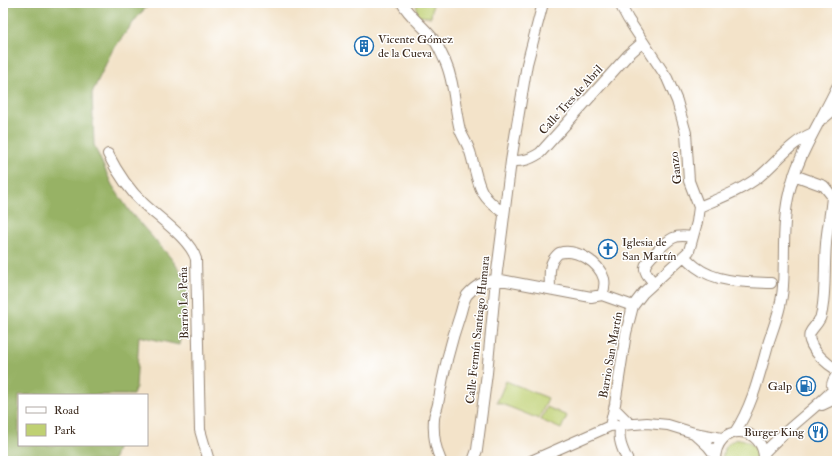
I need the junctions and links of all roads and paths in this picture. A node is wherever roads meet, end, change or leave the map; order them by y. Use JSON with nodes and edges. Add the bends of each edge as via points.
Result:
{"nodes":[{"id":1,"x":402,"y":3,"type":"edge"},
{"id":2,"x":543,"y":3,"type":"edge"},
{"id":3,"x":621,"y":3,"type":"edge"},
{"id":4,"x":643,"y":42,"type":"junction"},
{"id":5,"x":837,"y":87,"type":"edge"},
{"id":6,"x":837,"y":107,"type":"edge"},
{"id":7,"x":819,"y":122,"type":"junction"},
{"id":8,"x":813,"y":133,"type":"junction"},
{"id":9,"x":108,"y":154,"type":"dead end"},
{"id":10,"x":511,"y":161,"type":"junction"},
{"id":11,"x":794,"y":175,"type":"junction"},
{"id":12,"x":699,"y":207,"type":"junction"},
{"id":13,"x":504,"y":214,"type":"junction"},
{"id":14,"x":692,"y":237,"type":"junction"},
{"id":15,"x":684,"y":256,"type":"junction"},
{"id":16,"x":496,"y":279,"type":"junction"},
{"id":17,"x":654,"y":283,"type":"junction"},
{"id":18,"x":771,"y":283,"type":"dead end"},
{"id":19,"x":550,"y":289,"type":"junction"},
{"id":20,"x":602,"y":295,"type":"junction"},
{"id":21,"x":633,"y":306,"type":"junction"},
{"id":22,"x":836,"y":385,"type":"edge"},
{"id":23,"x":750,"y":404,"type":"junction"},
{"id":24,"x":614,"y":408,"type":"junction"},
{"id":25,"x":626,"y":424,"type":"junction"},
{"id":26,"x":610,"y":426,"type":"junction"},
{"id":27,"x":735,"y":432,"type":"junction"},
{"id":28,"x":694,"y":433,"type":"junction"},
{"id":29,"x":781,"y":435,"type":"junction"},
{"id":30,"x":754,"y":437,"type":"junction"},
{"id":31,"x":722,"y":438,"type":"junction"},
{"id":32,"x":477,"y":450,"type":"junction"},
{"id":33,"x":764,"y":457,"type":"edge"},
{"id":34,"x":715,"y":458,"type":"edge"},
{"id":35,"x":209,"y":461,"type":"edge"},
{"id":36,"x":441,"y":461,"type":"edge"},
{"id":37,"x":473,"y":461,"type":"edge"},
{"id":38,"x":478,"y":461,"type":"edge"},
{"id":39,"x":531,"y":461,"type":"edge"},
{"id":40,"x":628,"y":461,"type":"edge"}],
"edges":[{"from":1,"to":13,"type":"street","via":[[439,49],[449,73],[461,131],[471,153],[477,180],[492,206]]},
{"from":2,"to":10,"type":"street","name":"Calle Fermín Santiago Humara","via":[[527,64]]},
{"from":3,"to":4,"type":"street","name":"Ganzo"},
{"from":4,"to":10,"type":"street","name":"Calle Tres de Abril","via":[[628,55],[540,153],[524,161]]},
{"from":4,"to":12,"type":"street","name":"Ganzo","via":[[677,101],[686,132],[689,181]]},
{"from":5,"to":7,"type":"street"},
{"from":6,"to":7,"type":"street"},
{"from":7,"to":8,"type":"street"},
{"from":8,"to":11,"type":"street"},
{"from":8,"to":12,"type":"street","via":[[797,141],[760,176],[745,186]]},
{"from":9,"to":35,"type":"street","name":"Barrio La Peña","via":[[142,202],[186,241],[195,255],[200,430]]},
{"from":10,"to":13,"type":"street","name":"Calle Fermín Santiago Humara"},
{"from":11,"to":22,"type":"street","via":[[824,186],[832,196],[827,223],[822,312],[810,337]]},
{"from":11,"to":23,"type":"street","via":[[785,217],[782,294]]},
{"from":12,"to":14,"type":"street","name":"Barrio San Martín"},
{"from":13,"to":16,"type":"street","name":"Calle Fermín Santiago Humara"},
{"from":14,"to":15,"type":"street","name":"Barrio San Martín","via":[[689,251]]},
{"from":14,"to":17,"type":"street","via":[[673,238],[648,261],[645,266],[646,272]]},
{"from":15,"to":17,"type":"street","name":"Barrio San Martín"},
{"from":15,"to":18,"type":"street","via":[[702,270],[722,278],[739,282]]},
{"from":16,"to":19,"type":"street","name":"Barrio San Martín"},
{"from":16,"to":32,"type":"street","name":"Calle Fermín Santiago Humara"},
{"from":16,"to":36,"type":"street","via":[[481,283],[466,297],[453,337],[434,417],[433,430]]},
{"from":17,"to":21,"type":"street","name":"Barrio San Martín"},
{"from":19,"to":20,"type":"street","name":"Barrio San Martín","via":[[591,297]]},
{"from":19,"to":20,"type":"street","via":[[551,262],[559,253],[570,252],[580,254],[599,270],[604,281]]},
{"from":20,"to":21,"type":"street","name":"Barrio San Martín"},
{"from":21,"to":24,"type":"street","name":"Barrio San Martín"},
{"from":22,"to":29,"type":"street","via":[[813,409]]},
{"from":23,"to":27,"type":"street"},
{"from":23,"to":30,"type":"street","via":[[749,420]]},
{"from":24,"to":25,"type":"street","name":"Barrio San Martín"},
{"from":24,"to":26,"type":"street","name":"Barrio San Martín"},
{"from":25,"to":26,"type":"street"},
{"from":25,"to":28,"type":"street","via":[[647,422]]},
{"from":25,"to":40,"type":"street","via":[[619,432],[619,440]]},
{"from":26,"to":39,"type":"street"},
{"from":27,"to":30,"type":"street","via":[[744,432]]},
{"from":27,"to":31,"type":"street"},
{"from":28,"to":31,"type":"street"},
{"from":28,"to":34,"type":"street","via":[[708,446]]},
{"from":29,"to":30,"type":"street"},
{"from":29,"to":33,"type":"street"},
{"from":30,"to":33,"type":"street","via":[[761,446]]},
{"from":31,"to":34,"type":"street","via":[[716,447]]},
{"from":32,"to":37,"type":"street","name":"Calle Fermín Santiago Humara"},
{"from":32,"to":38,"type":"street","name":"Calle Fermín Santiago Humara"}]}
